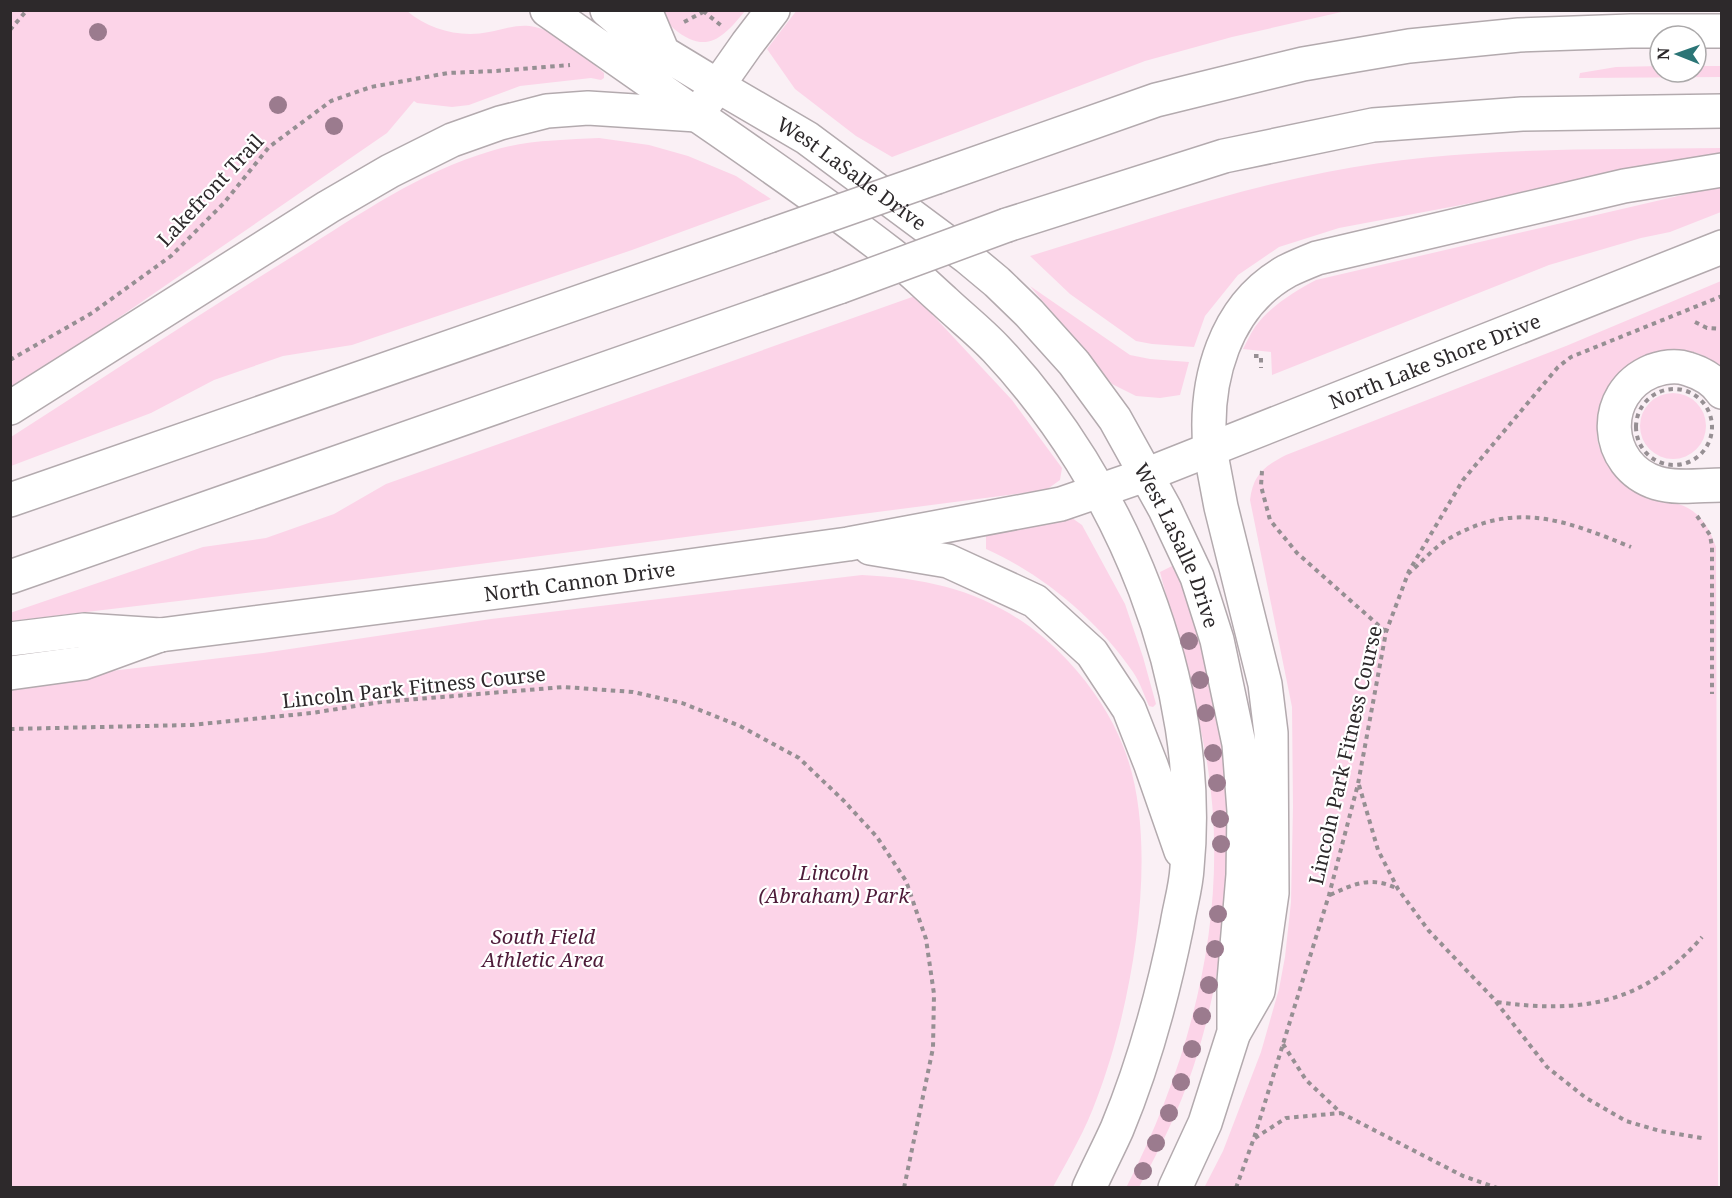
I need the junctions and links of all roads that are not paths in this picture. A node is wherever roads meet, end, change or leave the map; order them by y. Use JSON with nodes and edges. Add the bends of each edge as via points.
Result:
{"nodes":[{"id":1,"x":607,"y":10,"type":"edge"},
{"id":2,"x":645,"y":10,"type":"edge"},
{"id":3,"x":773,"y":10,"type":"edge"},
{"id":4,"x":548,"y":11,"type":"edge"},
{"id":5,"x":1722,"y":32,"type":"edge"},
{"id":6,"x":663,"y":53,"type":"junction"},
{"id":7,"x":718,"y":86,"type":"junction"},
{"id":8,"x":1722,"y":111,"type":"edge"},
{"id":9,"x":697,"y":115,"type":"junction"},
{"id":10,"x":1722,"y":170,"type":"edge"},
{"id":11,"x":1722,"y":248,"type":"edge"},
{"id":12,"x":1722,"y":392,"type":"edge"},
{"id":13,"x":10,"y":408,"type":"edge"},
{"id":14,"x":1210,"y":449,"type":"junction"},
{"id":15,"x":1148,"y":474,"type":"junction"},
{"id":16,"x":1722,"y":485,"type":"edge"},
{"id":17,"x":1099,"y":492,"type":"junction"},
{"id":18,"x":10,"y":500,"type":"edge"},
{"id":19,"x":848,"y":544,"type":"junction"},
{"id":20,"x":10,"y":577,"type":"edge"},
{"id":21,"x":160,"y":636,"type":"junction"},
{"id":22,"x":10,"y":639,"type":"edge"},
{"id":23,"x":10,"y":673,"type":"edge"},
{"id":24,"x":1187,"y":869,"type":"junction"},
{"id":25,"x":1234,"y":1032,"type":"junction"},
{"id":26,"x":1089,"y":1188,"type":"edge"},
{"id":27,"x":1175,"y":1188,"type":"edge"}],
"edges":[{"from":1,"to":6,"type":"main road","name":"West LaSalle Drive"},
{"from":2,"to":6,"type":"main road"},
{"from":3,"to":7,"type":"main road"},
{"from":4,"to":9,"type":"main road","name":"West LaSalle Drive"},
{"from":5,"to":18,"type":"main road","bridge":true,"via":[[1519,35],[1409,46],[1303,64],[1156,100]]},
{"from":6,"to":7,"type":"main road","name":"West LaSalle Drive"},
{"from":7,"to":9,"type":"main road"},
{"from":7,"to":15,"type":"main road","name":"West LaSalle Drive","via":[[807,138],[997,282],[1074,363],[1115,419]]},
{"from":8,"to":20,"type":"main road","bridge":true,"via":[[1522,114],[1373,124],[1224,156],[1006,225]]},
{"from":9,"to":13,"type":"main road","via":[[588,108],[547,111],[452,140],[328,207]]},
{"from":9,"to":17,"type":"main road","name":"West LaSalle Drive","via":[[892,255],[995,348],[1057,425]]},
{"from":10,"to":14,"type":"main road","via":[[1624,186],[1317,258],[1287,271],[1249,302],[1218,356],[1208,412]]},
{"from":11,"to":14,"type":"main road","name":"North Lake Shore Drive"},
{"from":12,"to":16,"type":"main road","via":[[1707,377],[1683,367],[1656,369],[1641,376],[1623,394],[1614,419],[1620,453],[1635,471],[1669,486]]},
{"from":14,"to":15,"type":"main road","name":"North Lake Shore Drive"},
{"from":14,"to":25,"type":"main road","via":[[1265,684],[1271,733],[1272,893],[1258,991]]},
{"from":15,"to":17,"type":"main road","name":"North Cannon Drive"},
{"from":15,"to":25,"type":"main road","name":"West LaSalle Drive","via":[[1183,544],[1209,610],[1239,744],[1243,875]]},
{"from":17,"to":19,"type":"main road","name":"North Cannon Drive","via":[[1061,504]]},
{"from":17,"to":24,"type":"main road","name":"West LaSalle Drive","via":[[1147,596],[1170,668],[1190,784]]},
{"from":19,"to":21,"type":"main road","name":"North Cannon Drive"},
{"from":19,"to":24,"type":"main road","via":[[948,561],[1035,601],[1092,653],[1129,709]]},
{"from":21,"to":22,"type":"main road","via":[[84,630]]},
{"from":21,"to":23,"type":"main road","name":"North Cannon Drive","via":[[83,663]]},
{"from":24,"to":26,"type":"main road","name":"West LaSalle Drive","via":[[1151,1033],[1117,1128]]},
{"from":25,"to":27,"type":"main road","name":"West LaSalle Drive","via":[[1205,1123]]}]}
